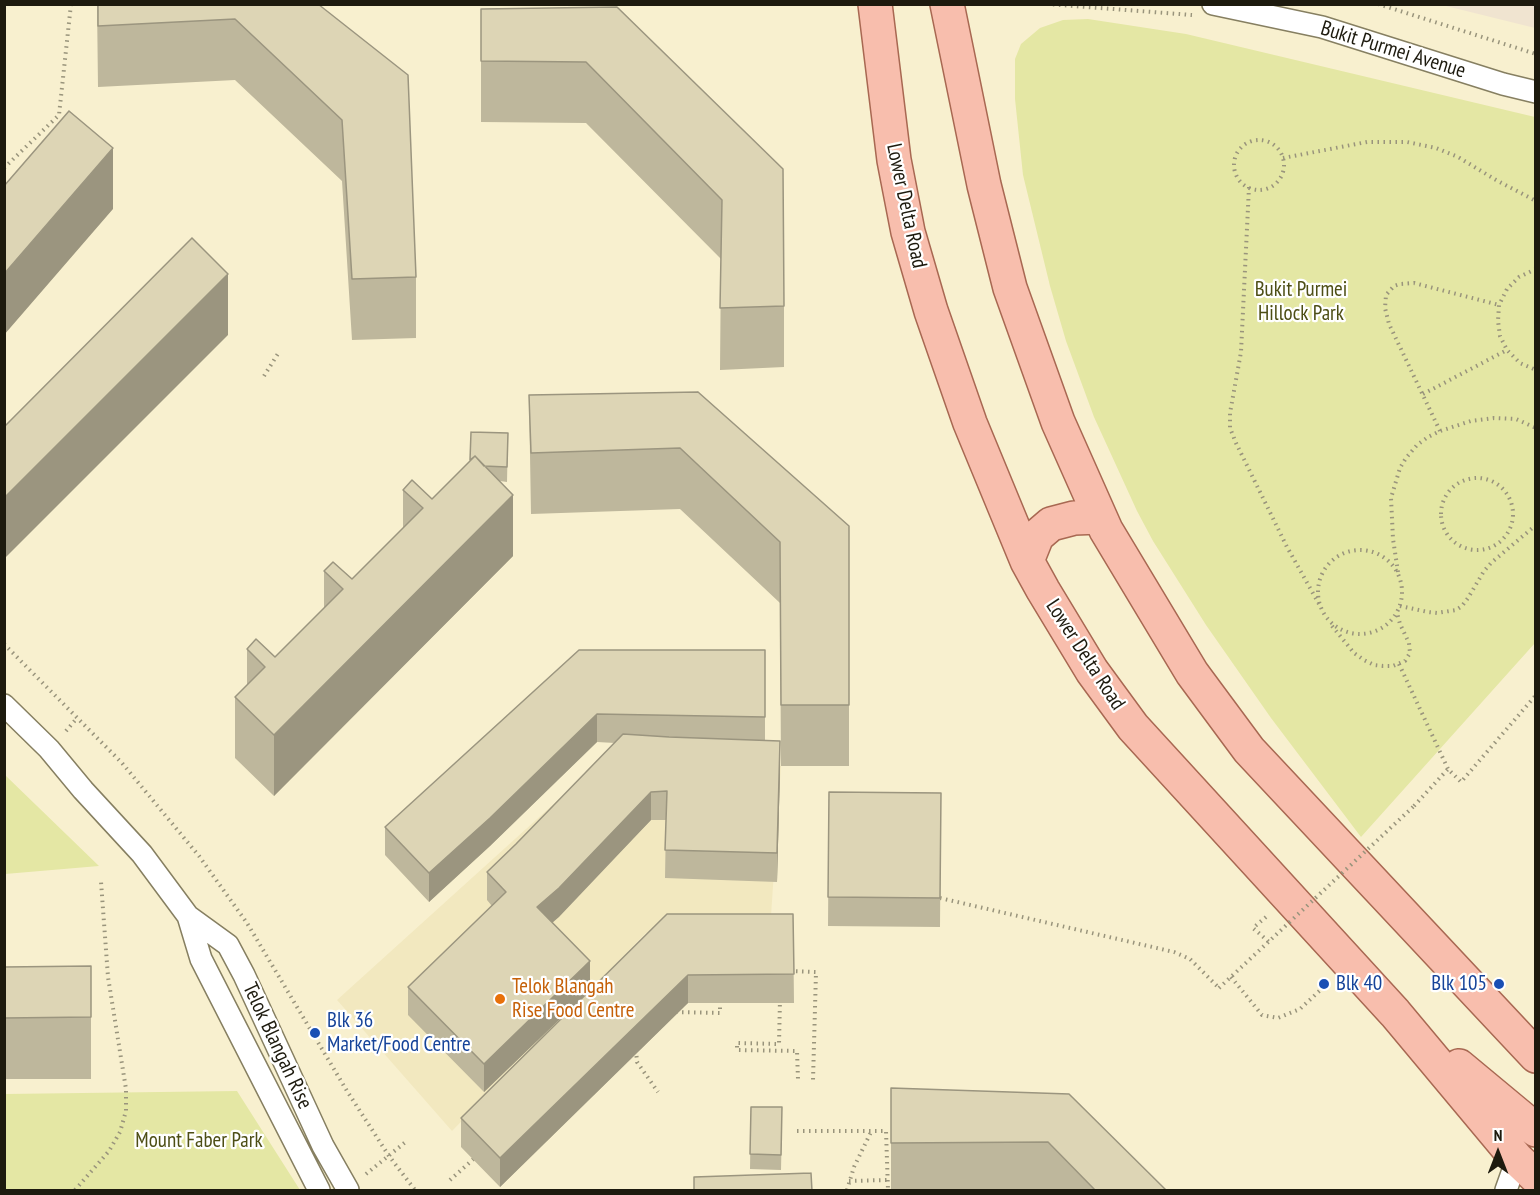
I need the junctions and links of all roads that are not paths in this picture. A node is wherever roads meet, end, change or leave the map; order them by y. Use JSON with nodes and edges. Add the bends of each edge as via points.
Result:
{"nodes":[{"id":1,"x":875,"y":4,"type":"edge"},
{"id":2,"x":947,"y":4,"type":"edge"},
{"id":3,"x":1214,"y":4,"type":"edge"},
{"id":4,"x":1536,"y":92,"type":"edge"},
{"id":5,"x":1100,"y":517,"type":"junction"},
{"id":6,"x":1027,"y":561,"type":"junction"},
{"id":7,"x":4,"y":705,"type":"edge"},
{"id":8,"x":188,"y":916,"type":"junction"},
{"id":9,"x":1395,"y":1013,"type":"junction"},
{"id":10,"x":1536,"y":1056,"type":"edge"},
{"id":11,"x":1536,"y":1130,"type":"edge"},
{"id":12,"x":1526,"y":1168,"type":"edge"},
{"id":13,"x":319,"y":1191,"type":"edge"},
{"id":14,"x":348,"y":1191,"type":"edge"},
{"id":15,"x":1506,"y":1191,"type":"edge"}],
"edges":[{"from":1,"to":6,"type":"main road","name":"Lower Delta Road","via":[[894,160],[908,232],[970,423]]},
{"from":2,"to":5,"type":"main road","via":[[984,185],[1010,288],[1058,422]]},
{"from":3,"to":4,"type":"street","name":"Bukit Purmei Avenue","via":[[1322,27]]},
{"from":5,"to":6,"type":"main road","via":[[1051,524],[1037,536]]},
{"from":5,"to":10,"type":"main road","via":[[1192,673],[1249,750]]},
{"from":6,"to":9,"type":"main road","name":"Lower Delta Road","via":[[1092,671],[1133,727]]},
{"from":7,"to":8,"type":"street","name":"Telok Blangah Rise","via":[[49,749],[142,854]]},
{"from":8,"to":13,"type":"street","name":"Telok Blangah Rise","via":[[201,959]]},
{"from":8,"to":14,"type":"street","name":"Telok Blangah Rise","via":[[228,945]]},
{"from":9,"to":11,"type":"main road"},
{"from":9,"to":12,"type":"main road","name":"Lower Delta Road"},
{"from":12,"to":15,"type":"street"}]}
